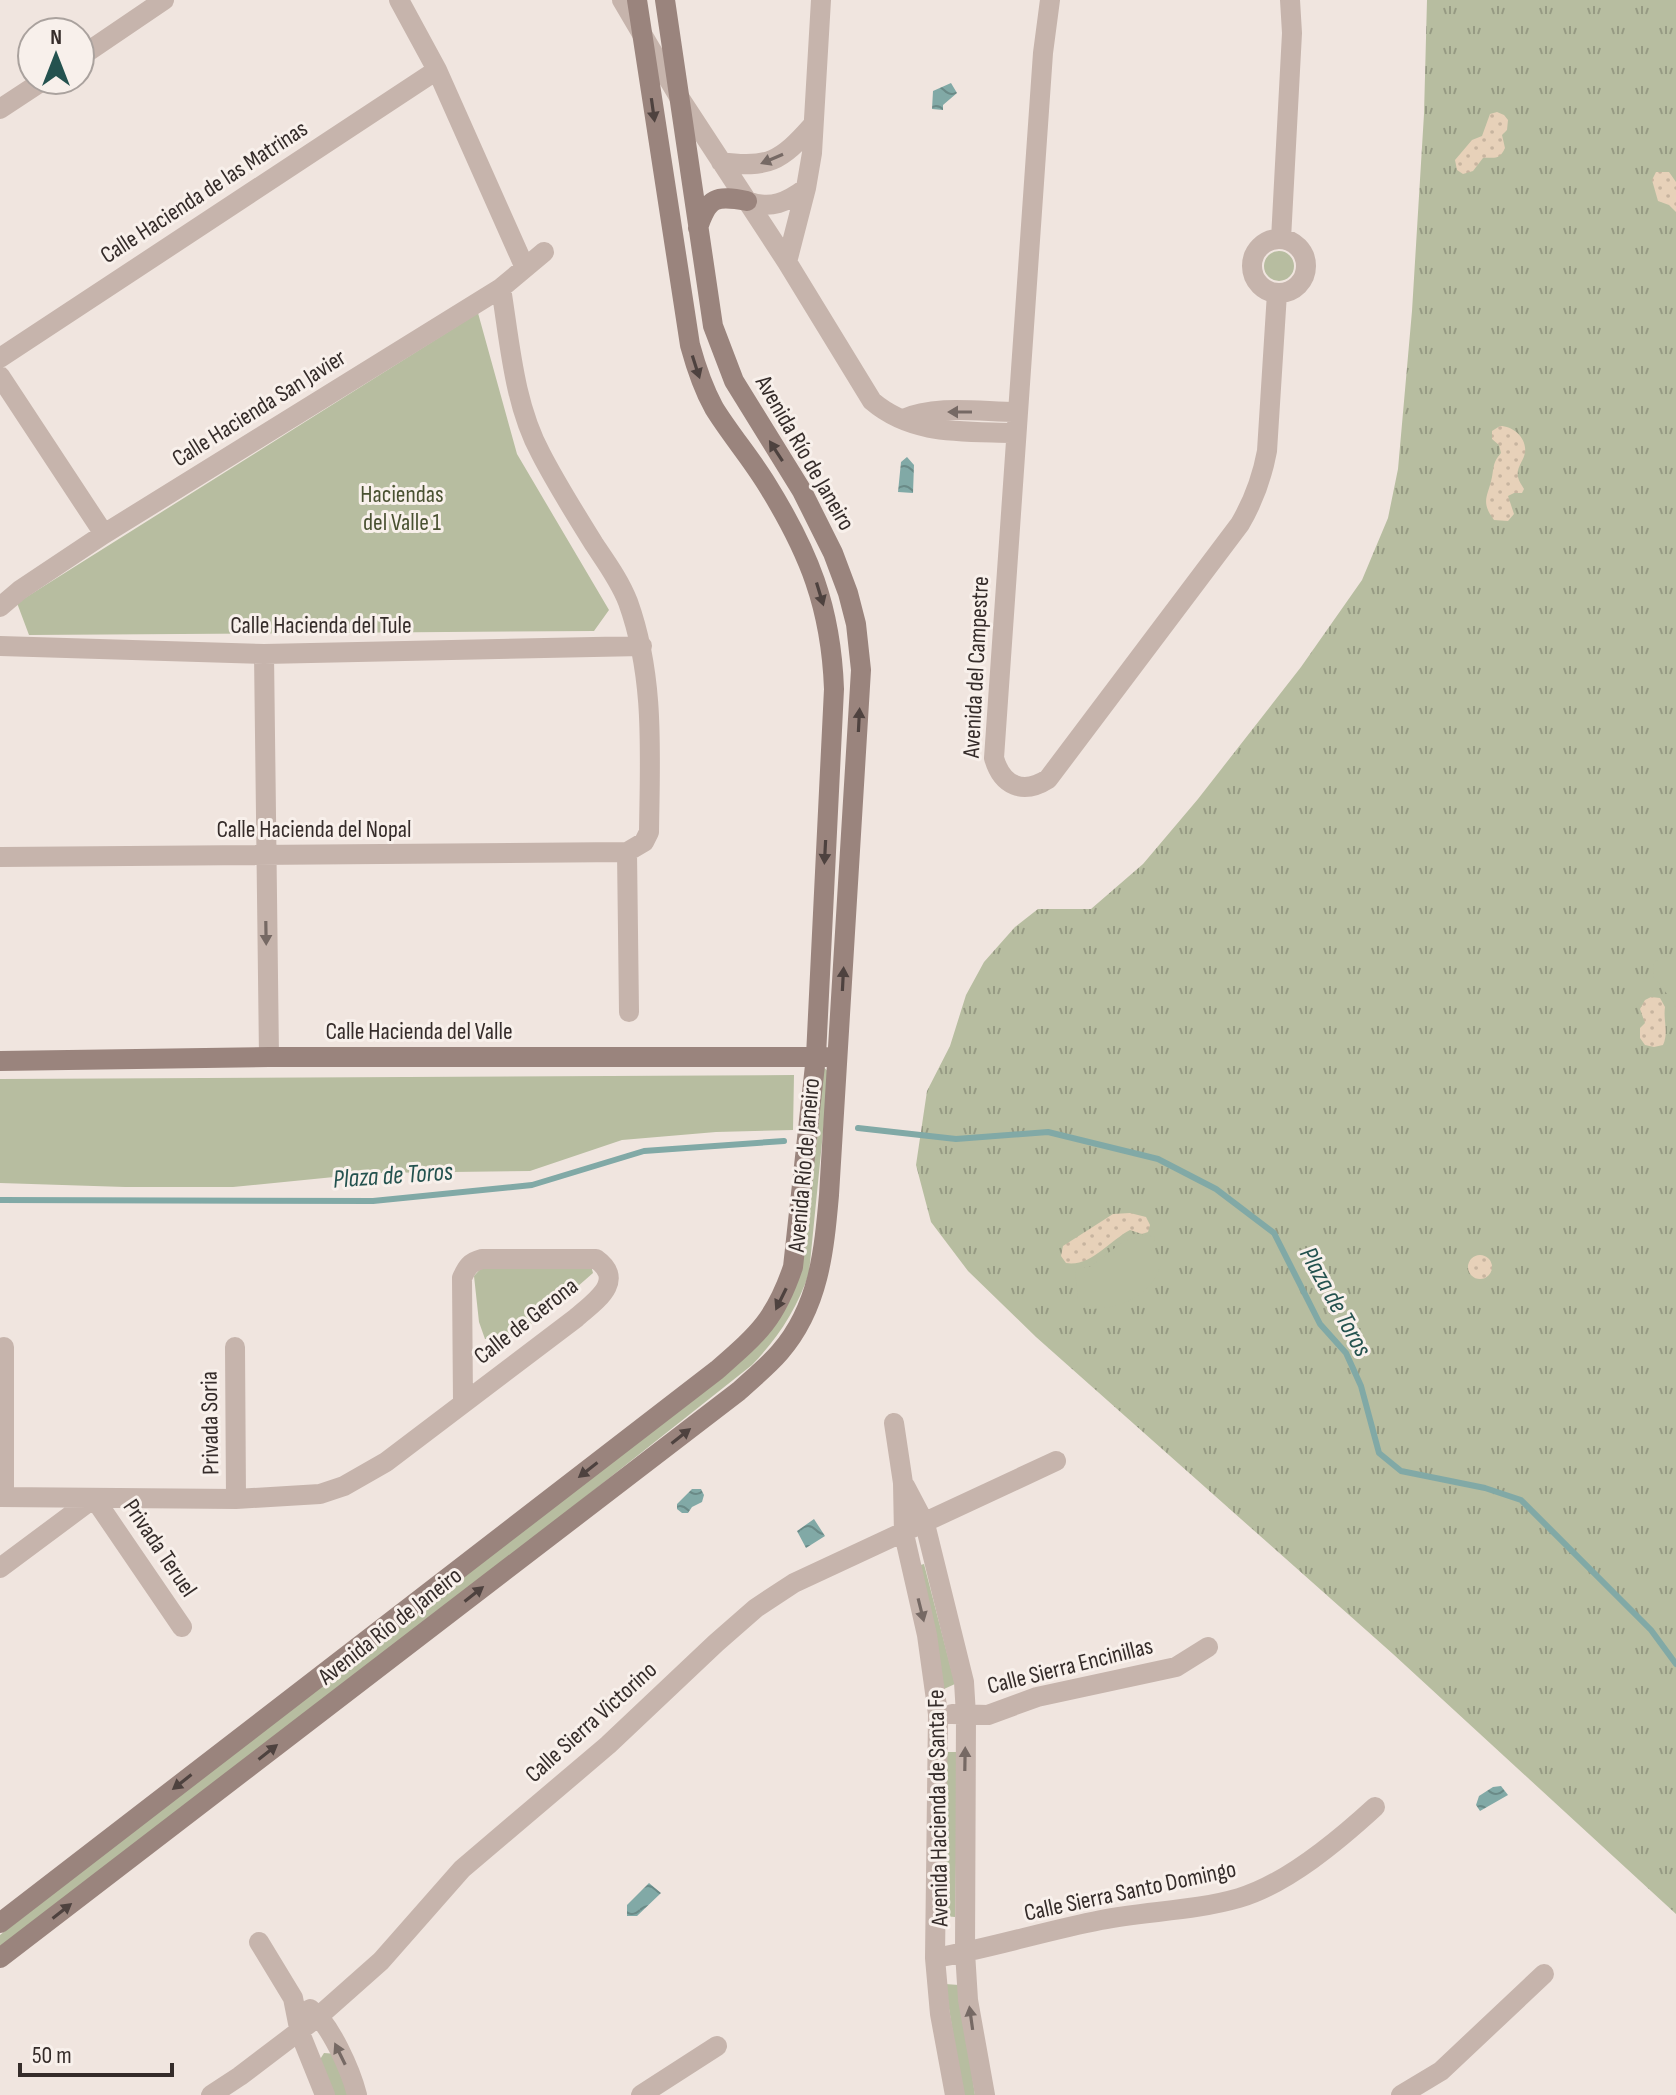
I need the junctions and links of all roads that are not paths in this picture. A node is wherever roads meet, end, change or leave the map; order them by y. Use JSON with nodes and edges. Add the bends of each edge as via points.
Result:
{"nodes":[{"id":1,"x":164,"y":0,"type":"edge"},
{"id":2,"x":399,"y":0,"type":"edge"},
{"id":3,"x":622,"y":0,"type":"edge"},
{"id":4,"x":637,"y":0,"type":"edge"},
{"id":5,"x":665,"y":0,"type":"edge"},
{"id":6,"x":821,"y":0,"type":"edge"},
{"id":7,"x":1050,"y":0,"type":"edge"},
{"id":8,"x":1290,"y":0,"type":"edge"},
{"id":9,"x":642,"y":33,"type":"junction"},
{"id":10,"x":96,"y":46,"type":"edge"},
{"id":11,"x":437,"y":70,"type":"junction"},
{"id":12,"x":20,"y":96,"type":"edge"},
{"id":13,"x":679,"y":97,"type":"junction"},
{"id":14,"x":0,"y":109,"type":"edge"},
{"id":15,"x":812,"y":126,"type":"junction"},
{"id":16,"x":721,"y":162,"type":"junction"},
{"id":17,"x":806,"y":188,"type":"junction"},
{"id":18,"x":747,"y":201,"type":"junction"},
{"id":19,"x":698,"y":228,"type":"junction"},
{"id":20,"x":1281,"y":239,"type":"junction"},
{"id":21,"x":544,"y":252,"type":"dead end"},
{"id":22,"x":787,"y":262,"type":"junction"},
{"id":23,"x":525,"y":268,"type":"junction"},
{"id":24,"x":501,"y":288,"type":"junction"},
{"id":25,"x":1277,"y":293,"type":"junction"},
{"id":26,"x":0,"y":358,"type":"edge"},
{"id":27,"x":0,"y":376,"type":"edge"},
{"id":28,"x":1016,"y":423,"type":"junction"},
{"id":29,"x":104,"y":534,"type":"junction"},
{"id":30,"x":0,"y":607,"type":"edge"},
{"id":31,"x":0,"y":646,"type":"edge"},
{"id":32,"x":642,"y":646,"type":"junction"},
{"id":33,"x":264,"y":654,"type":"junction"},
{"id":34,"x":627,"y":852,"type":"junction"},
{"id":35,"x":265,"y":855,"type":"junction"},
{"id":36,"x":0,"y":857,"type":"edge"},
{"id":37,"x":629,"y":1012,"type":"dead end"},
{"id":38,"x":816,"y":1056,"type":"junction"},
{"id":39,"x":269,"y":1057,"type":"junction"},
{"id":40,"x":838,"y":1057,"type":"junction"},
{"id":41,"x":0,"y":1061,"type":"edge"},
{"id":42,"x":4,"y":1347,"type":"dead end"},
{"id":43,"x":235,"y":1347,"type":"dead end"},
{"id":44,"x":463,"y":1403,"type":"junction"},
{"id":45,"x":894,"y":1423,"type":"dead end"},
{"id":46,"x":1056,"y":1461,"type":"dead end"},
{"id":47,"x":903,"y":1483,"type":"junction"},
{"id":48,"x":2,"y":1497,"type":"edge"},
{"id":49,"x":94,"y":1498,"type":"junction"},
{"id":50,"x":236,"y":1499,"type":"junction"},
{"id":51,"x":925,"y":1524,"type":"junction"},
{"id":52,"x":904,"y":1534,"type":"junction"},
{"id":53,"x":0,"y":1568,"type":"edge"},
{"id":54,"x":182,"y":1627,"type":"dead end"},
{"id":55,"x":1208,"y":1647,"type":"dead end"},
{"id":56,"x":938,"y":1714,"type":"junction"},
{"id":57,"x":966,"y":1715,"type":"junction"},
{"id":58,"x":1375,"y":1807,"type":"dead end"},
{"id":59,"x":0,"y":1923,"type":"edge"},
{"id":60,"x":259,"y":1942,"type":"dead end"},
{"id":61,"x":965,"y":1952,"type":"junction"},
{"id":62,"x":0,"y":1958,"type":"edge"},
{"id":63,"x":935,"y":1958,"type":"junction"},
{"id":64,"x":1544,"y":1974,"type":"dead end"},
{"id":65,"x":293,"y":1998,"type":"junction"},
{"id":66,"x":319,"y":2016,"type":"junction"},
{"id":67,"x":300,"y":2033,"type":"junction"},
{"id":68,"x":717,"y":2046,"type":"dead end"},
{"id":69,"x":211,"y":2095,"type":"edge"},
{"id":70,"x":325,"y":2095,"type":"edge"},
{"id":71,"x":357,"y":2095,"type":"edge"},
{"id":72,"x":641,"y":2095,"type":"edge"},
{"id":73,"x":955,"y":2095,"type":"edge"},
{"id":74,"x":985,"y":2095,"type":"edge"},
{"id":75,"x":1401,"y":2095,"type":"edge"}],
"edges":[{"from":1,"to":10,"type":"street"},
{"from":2,"to":11,"type":"street"},
{"from":3,"to":9,"type":"street"},
{"from":4,"to":9,"type":"main road","name":"Avenida Río de Janeiro"},
{"from":5,"to":13,"type":"main road","name":"Avenida Río de Janeiro"},
{"from":6,"to":15,"type":"street"},
{"from":7,"to":28,"type":"street","name":"Avenida del Campestre"},
{"from":8,"to":20,"type":"street"},
{"from":9,"to":13,"type":"street"},
{"from":9,"to":38,"type":"main road","name":"Avenida Río de Janeiro","one_way":true,"via":[[690,345],[701,382],[767,484],[810,564],[828,625],[834,689]]},
{"from":11,"to":23,"type":"street"},
{"from":11,"to":26,"type":"street","name":"Calle Hacienda de las Matrinas"},
{"from":12,"to":14,"type":"street"},
{"from":13,"to":16,"type":"street"},
{"from":13,"to":19,"type":"main road","name":"Avenida Río de Janeiro"},
{"from":15,"to":16,"type":"street","one_way":true,"via":[[774,159],[749,166]]},
{"from":15,"to":17,"type":"street"},
{"from":16,"to":18,"type":"street"},
{"from":17,"to":18,"type":"street","via":[[774,205]]},
{"from":17,"to":22,"type":"street"},
{"from":18,"to":19,"type":"main road","via":[[713,202],[704,208]]},
{"from":18,"to":22,"type":"street"},
{"from":40,"to":19,"type":"main road","name":"Avenida Río de Janeiro","one_way":true,"via":[[861,670],[856,624],[827,540],[724,359],[713,326]]},
{"from":20,"to":25,"type":"street","via":[[1258,248],[1252,264],[1261,286]]},
{"from":20,"to":25,"type":"street","via":[[1296,244],[1307,264],[1298,285]]},
{"from":21,"to":23,"type":"street","name":"Calle Hacienda San Javier"},
{"from":22,"to":28,"type":"street","via":[[872,401],[890,415],[903,419],[931,412]]},
{"from":23,"to":24,"type":"street","name":"Calle Hacienda San Javier"},
{"from":24,"to":29,"type":"street","name":"Calle Hacienda San Javier"},
{"from":24,"to":32,"type":"street","via":[[528,423],[540,453],[627,599]]},
{"from":25,"to":28,"type":"street","name":"Avenida del Campestre","via":[[1267,451],[1253,502],[1048,779],[1024,788],[998,772],[994,758]]},
{"from":27,"to":29,"type":"street"},
{"from":29,"to":30,"type":"street","name":"Calle Hacienda San Javier"},
{"from":31,"to":33,"type":"street","name":"Calle Hacienda del Tule"},
{"from":32,"to":33,"type":"street","name":"Calle Hacienda del Tule"},
{"from":32,"to":34,"type":"street","via":[[649,689],[649,832],[644,842]]},
{"from":33,"to":35,"type":"street"},
{"from":34,"to":35,"type":"street","name":"Calle Hacienda del Nopal"},
{"from":34,"to":37,"type":"street"},
{"from":35,"to":36,"type":"street","name":"Calle Hacienda del Nopal"},
{"from":35,"to":39,"type":"street","one_way":true},
{"from":38,"to":39,"type":"main road","name":"Calle Hacienda del Valle"},
{"from":38,"to":40,"type":"main road","name":"Calle Hacienda del Valle"},
{"from":38,"to":59,"type":"main road","name":"Avenida Río de Janeiro","one_way":true,"via":[[795,1258],[784,1293],[761,1331],[705,1380]]},
{"from":39,"to":41,"type":"main road","name":"Calle Hacienda del Valle"},
{"from":62,"to":40,"type":"main road","name":"Avenida Río de Janeiro","one_way":true,"via":[[739,1391],[781,1352],[802,1321],[823,1257]]},
{"from":42,"to":48,"type":"street"},
{"from":43,"to":50,"type":"street","name":"Privada Soria"},
{"from":44,"to":44,"type":"street","name":"Calle de Gerona","via":[[466,1267],[482,1259],[596,1259],[604,1264],[607,1287],[601,1297]]},
{"from":44,"to":50,"type":"street","name":"Calle de Gerona","via":[[386,1462],[344,1486],[320,1494]]},
{"from":45,"to":47,"type":"street"},
{"from":46,"to":51,"type":"street","name":"Calle Sierra Victorino"},
{"from":47,"to":51,"type":"street"},
{"from":47,"to":52,"type":"street"},
{"from":48,"to":49,"type":"street","name":"Calle de Gerona"},
{"from":49,"to":50,"type":"street","name":"Calle de Gerona"},
{"from":49,"to":53,"type":"street"},
{"from":49,"to":54,"type":"street","name":"Privada Teruel"},
{"from":51,"to":52,"type":"street","name":"Calle Sierra Victorino"},
{"from":51,"to":57,"type":"street","name":"Avenida Hacienda de Santa Fe","via":[[964,1682]]},
{"from":52,"to":56,"type":"street","name":"Avenida Hacienda de Santa Fe","one_way":true},
{"from":52,"to":66,"type":"street","name":"Calle Sierra Victorino","via":[[794,1583],[756,1608],[608,1745],[462,1869],[381,1961]]},
{"from":55,"to":57,"type":"street","name":"Calle Sierra Encinillas","via":[[1176,1667],[1037,1697],[988,1715]]},
{"from":56,"to":57,"type":"street","name":"Calle Sierra Encinillas"},
{"from":56,"to":63,"type":"street","name":"Avenida Hacienda de Santa Fe"},
{"from":61,"to":57,"type":"street","name":"Avenida Hacienda de Santa Fe","one_way":true},
{"from":58,"to":61,"type":"street","name":"Calle Sierra Santo Domingo","via":[[1325,1849],[1242,1897],[1103,1920]]},
{"from":60,"to":65,"type":"street"},
{"from":61,"to":63,"type":"street","name":"Calle Sierra Santo Domingo"},
{"from":74,"to":61,"type":"street","name":"Avenida Hacienda de Santa Fe","one_way":true},
{"from":63,"to":73,"type":"street","name":"Avenida Hacienda de Santa Fe"},
{"from":64,"to":75,"type":"street","via":[[1441,2071]]},
{"from":65,"to":66,"type":"street"},
{"from":65,"to":67,"type":"street"},
{"from":66,"to":67,"type":"street","name":"Calle Sierra Victorino"},
{"from":71,"to":66,"type":"street","one_way":true},
{"from":67,"to":69,"type":"street","name":"Calle Sierra Victorino"},
{"from":67,"to":70,"type":"street"},
{"from":68,"to":72,"type":"street"}]}
